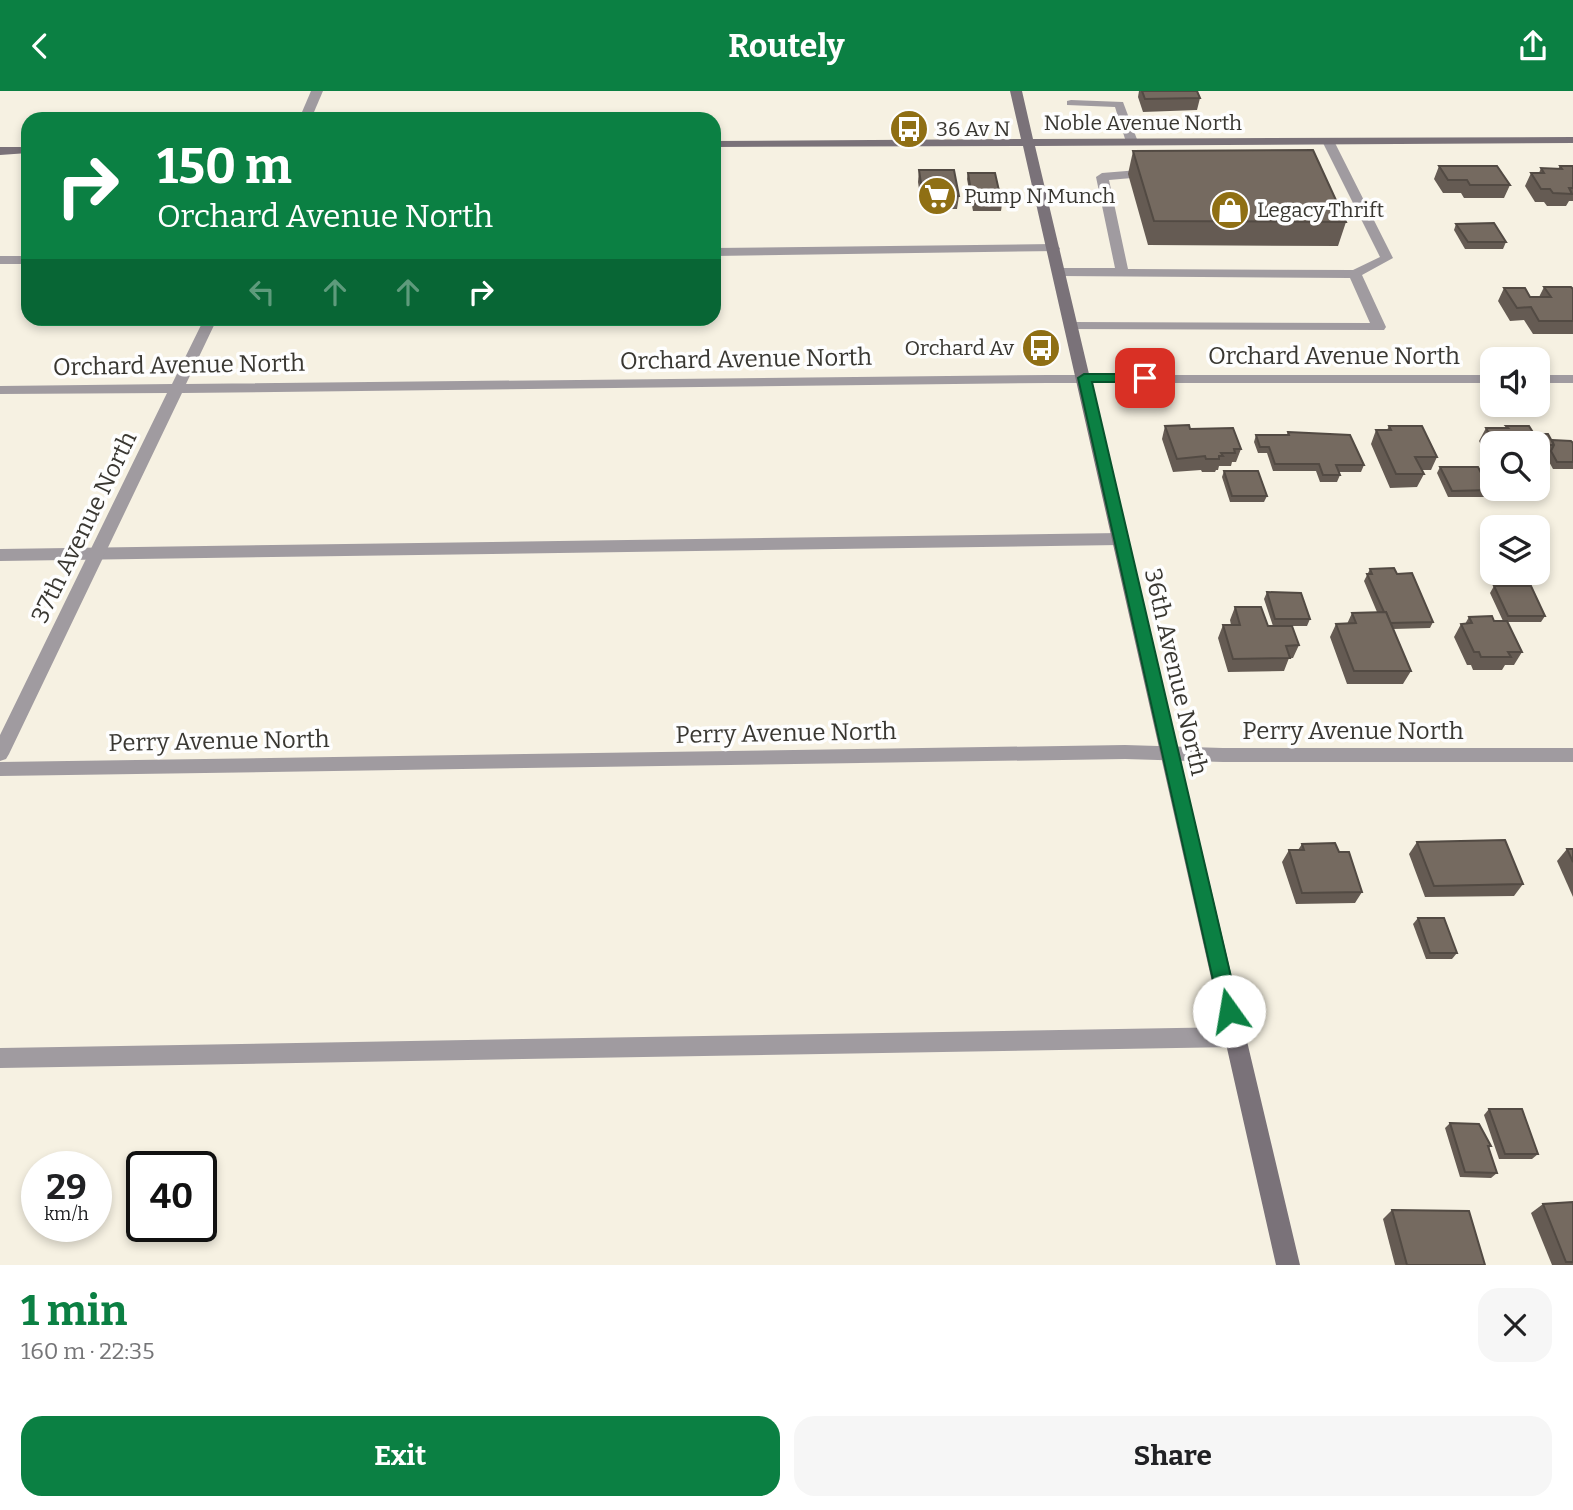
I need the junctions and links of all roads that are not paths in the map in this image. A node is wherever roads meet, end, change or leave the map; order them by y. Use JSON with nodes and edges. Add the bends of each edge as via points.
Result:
{"nodes":[{"id":1,"x":317,"y":91,"type":"edge"},
{"id":2,"x":1017,"y":91,"type":"edge"},
{"id":3,"x":1071,"y":103,"type":"dead end"},
{"id":4,"x":308,"y":112,"type":"edge"},
{"id":5,"x":1573,"y":140,"type":"edge"},
{"id":6,"x":1328,"y":141,"type":"junction"},
{"id":7,"x":1027,"y":142,"type":"junction"},
{"id":8,"x":1132,"y":142,"type":"junction"},
{"id":9,"x":721,"y":145,"type":"edge"},
{"id":10,"x":21,"y":150,"type":"edge"},
{"id":11,"x":0,"y":151,"type":"edge"},
{"id":12,"x":1168,"y":173,"type":"edge"},
{"id":13,"x":1054,"y":248,"type":"junction"},
{"id":14,"x":721,"y":252,"type":"edge"},
{"id":15,"x":0,"y":260,"type":"edge"},
{"id":16,"x":21,"y":260,"type":"edge"},
{"id":17,"x":1060,"y":272,"type":"junction"},
{"id":18,"x":1122,"y":272,"type":"junction"},
{"id":19,"x":1355,"y":274,"type":"junction"},
{"id":20,"x":207,"y":326,"type":"edge"},
{"id":21,"x":1072,"y":326,"type":"junction"},
{"id":22,"x":1084,"y":378,"type":"junction"},
{"id":23,"x":1480,"y":379,"type":"edge"},
{"id":24,"x":1550,"y":379,"type":"edge"},
{"id":25,"x":1573,"y":379,"type":"edge"},
{"id":26,"x":177,"y":387,"type":"junction"},
{"id":27,"x":0,"y":390,"type":"edge"},
{"id":28,"x":1121,"y":539,"type":"junction"},
{"id":29,"x":96,"y":554,"type":"junction"},
{"id":30,"x":0,"y":555,"type":"edge"},
{"id":31,"x":0,"y":754,"type":"edge"},
{"id":32,"x":1170,"y":754,"type":"junction"},
{"id":33,"x":1573,"y":755,"type":"edge"},
{"id":34,"x":0,"y":769,"type":"edge"},
{"id":35,"x":1235,"y":1037,"type":"junction"},
{"id":36,"x":0,"y":1058,"type":"edge"},
{"id":37,"x":1288,"y":1265,"type":"edge"}],
"edges":[{"from":1,"to":4,"type":"street"},
{"from":2,"to":7,"type":"street","name":"36th Avenue North"},
{"from":3,"to":8,"type":"street","via":[[1119,103]]},
{"from":5,"to":6,"type":"street","name":"Noble Avenue North"},
{"from":6,"to":8,"type":"street","name":"Noble Avenue North","via":[[1170,146]]},
{"from":6,"to":19,"type":"street","via":[[1338,173],[1387,258]]},
{"from":7,"to":8,"type":"street","name":"Noble Avenue North"},
{"from":7,"to":9,"type":"street","name":"Noble Avenue North"},
{"from":7,"to":13,"type":"street","name":"36th Avenue North"},
{"from":10,"to":11,"type":"street"},
{"from":12,"to":18,"type":"street","via":[[1102,177]]},
{"from":13,"to":14,"type":"street"},
{"from":13,"to":17,"type":"street","name":"36th Avenue North"},
{"from":15,"to":16,"type":"street"},
{"from":17,"to":18,"type":"street"},
{"from":17,"to":21,"type":"street","name":"36th Avenue North"},
{"from":18,"to":19,"type":"street"},
{"from":19,"to":21,"type":"street","via":[[1378,327]]},
{"from":20,"to":26,"type":"street","name":"37th Avenue North"},
{"from":21,"to":22,"type":"street","name":"36th Avenue North"},
{"from":22,"to":23,"type":"street","name":"Orchard Avenue North"},
{"from":22,"to":26,"type":"street","name":"Orchard Avenue North"},
{"from":22,"to":28,"type":"street","name":"36th Avenue North"},
{"from":24,"to":25,"type":"street"},
{"from":26,"to":27,"type":"street","name":"Orchard Avenue North"},
{"from":26,"to":29,"type":"street","name":"37th Avenue North"},
{"from":28,"to":29,"type":"street"},
{"from":28,"to":32,"type":"street","name":"36th Avenue North"},
{"from":29,"to":30,"type":"street"},
{"from":29,"to":31,"type":"street","name":"37th Avenue North"},
{"from":32,"to":33,"type":"street","name":"Perry Avenue North"},
{"from":32,"to":34,"type":"street","name":"Perry Avenue North"},
{"from":32,"to":35,"type":"street","name":"36th Avenue North"},
{"from":35,"to":36,"type":"street"},
{"from":35,"to":37,"type":"street","name":"36th Avenue North"}]}
